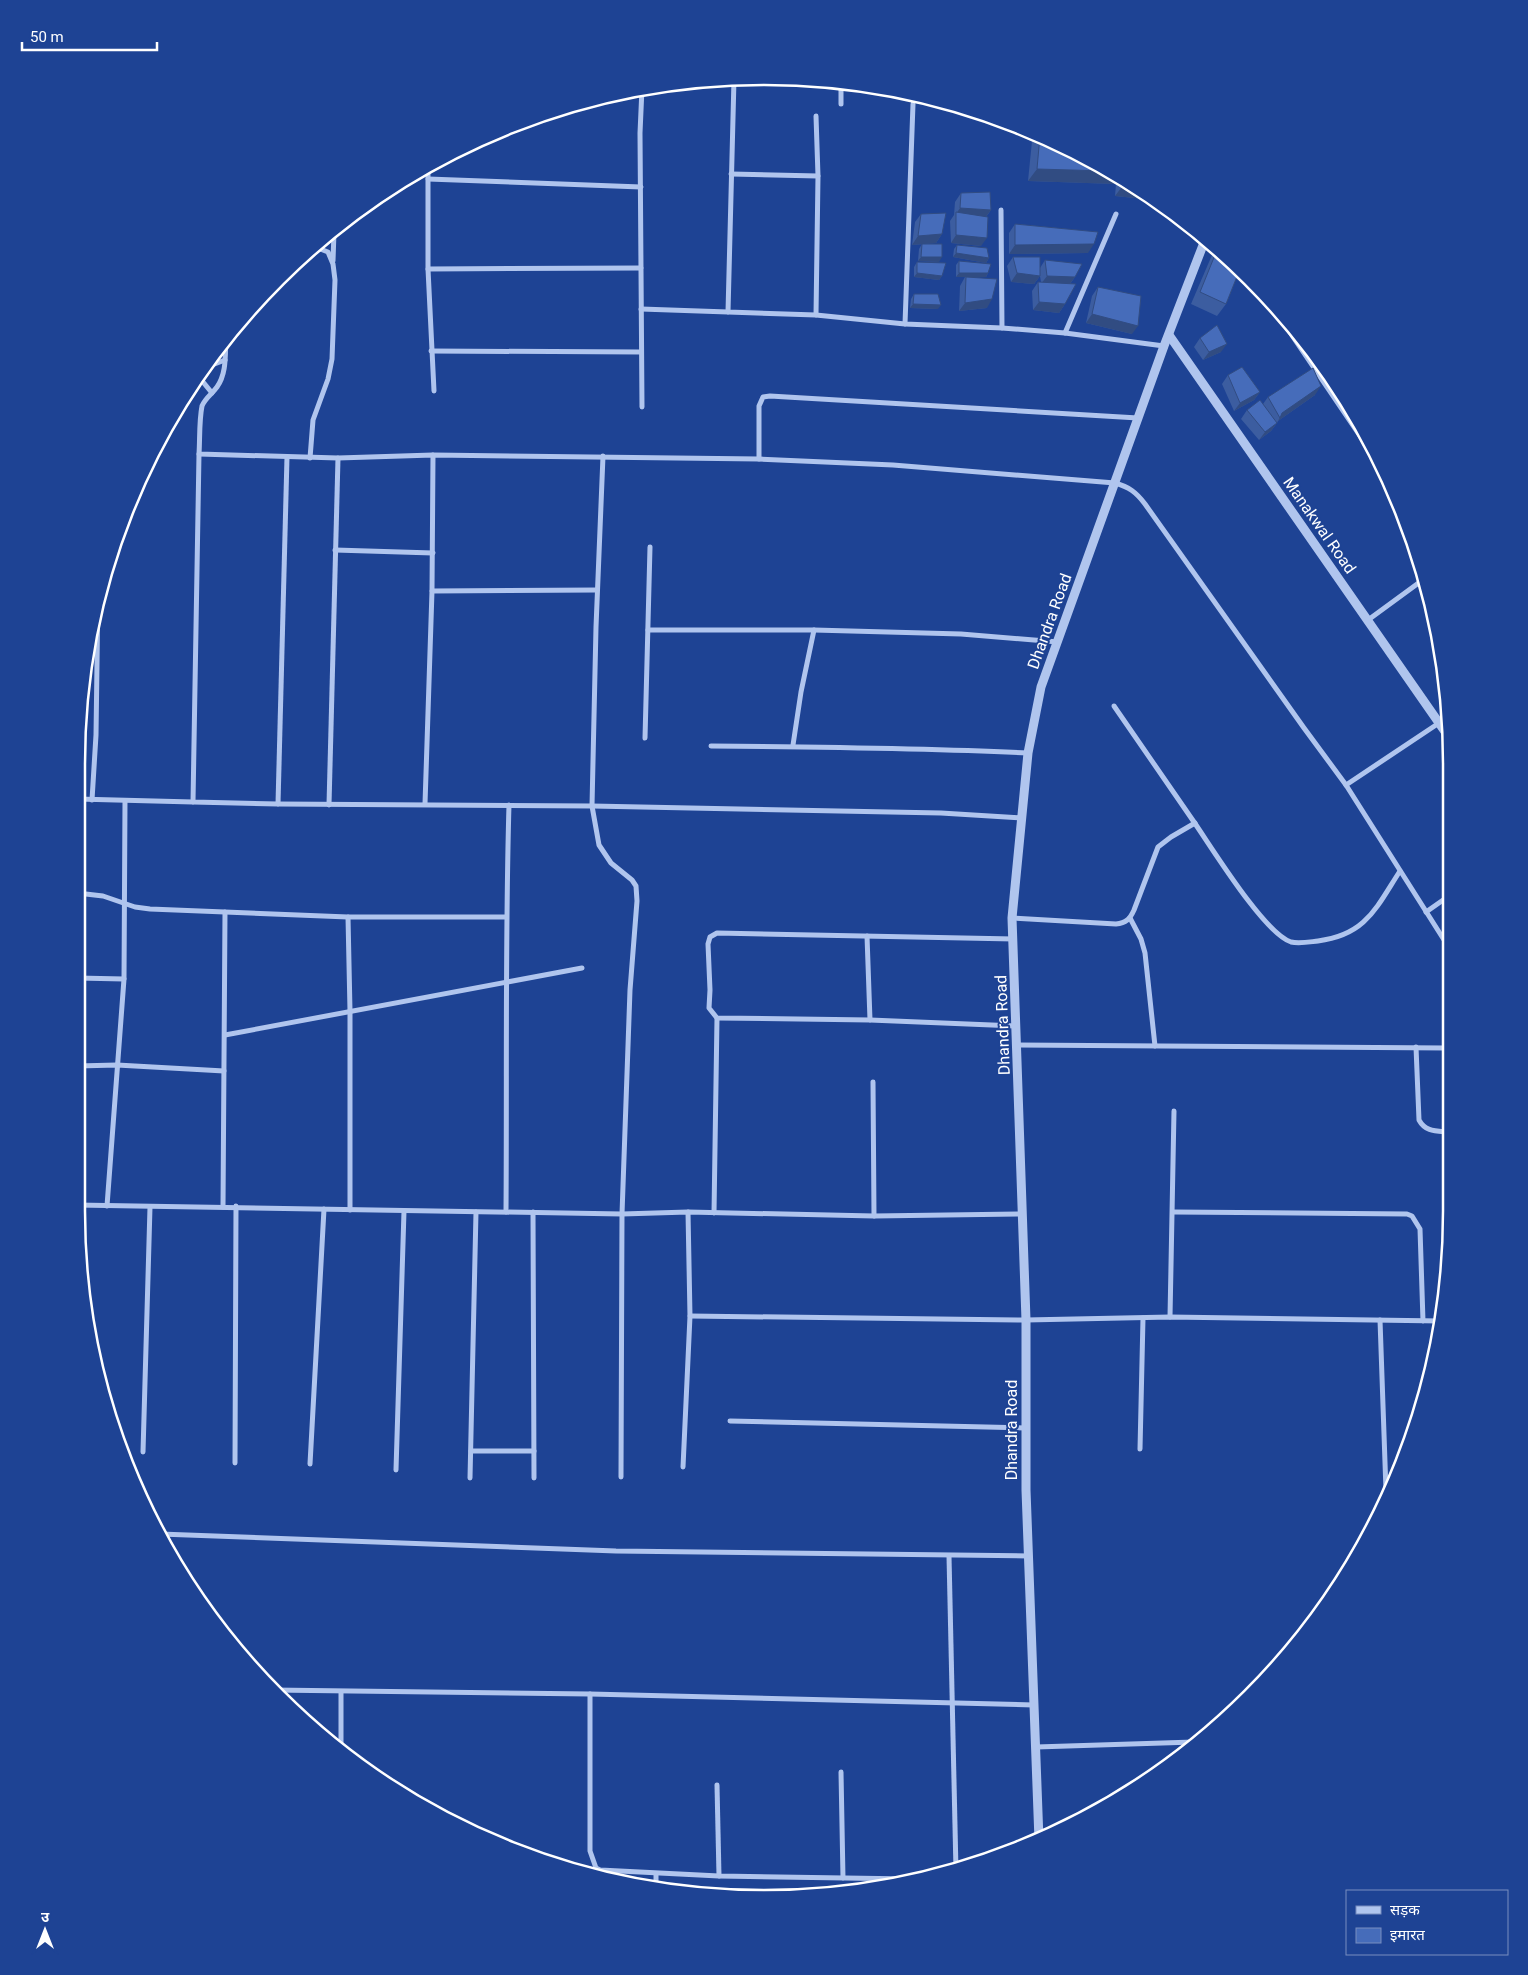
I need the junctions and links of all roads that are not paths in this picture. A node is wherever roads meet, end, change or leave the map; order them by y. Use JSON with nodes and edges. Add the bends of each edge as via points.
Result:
{"nodes":[{"id":1,"x":734,"y":86,"type":"edge"},
{"id":2,"x":841,"y":90,"type":"edge"},
{"id":3,"x":642,"y":96,"type":"edge"},
{"id":4,"x":841,"y":104,"type":"dead end"},
{"id":5,"x":913,"y":104,"type":"dead end"},
{"id":6,"x":816,"y":116,"type":"dead end"},
{"id":7,"x":428,"y":174,"type":"edge"},
{"id":8,"x":731,"y":174,"type":"junction"},
{"id":9,"x":818,"y":176,"type":"junction"},
{"id":10,"x":428,"y":179,"type":"junction"},
{"id":11,"x":641,"y":187,"type":"junction"},
{"id":12,"x":1001,"y":210,"type":"dead end"},
{"id":13,"x":1116,"y":214,"type":"dead end"},
{"id":14,"x":334,"y":239,"type":"edge"},
{"id":15,"x":1203,"y":246,"type":"edge"},
{"id":16,"x":321,"y":249,"type":"edge"},
{"id":17,"x":333,"y":264,"type":"junction"},
{"id":18,"x":641,"y":268,"type":"junction"},
{"id":19,"x":428,"y":269,"type":"junction"},
{"id":20,"x":641,"y":309,"type":"junction"},
{"id":21,"x":728,"y":312,"type":"junction"},
{"id":22,"x":816,"y":315,"type":"junction"},
{"id":23,"x":905,"y":324,"type":"junction"},
{"id":24,"x":1002,"y":328,"type":"junction"},
{"id":25,"x":1065,"y":333,"type":"junction"},
{"id":26,"x":1169,"y":335,"type":"junction"},
{"id":27,"x":1164,"y":346,"type":"junction"},
{"id":28,"x":1302,"y":350,"type":"edge"},
{"id":29,"x":225,"y":351,"type":"edge"},
{"id":30,"x":431,"y":351,"type":"junction"},
{"id":31,"x":642,"y":352,"type":"junction"},
{"id":32,"x":225,"y":360,"type":"junction"},
{"id":33,"x":216,"y":363,"type":"edge"},
{"id":34,"x":203,"y":382,"type":"edge"},
{"id":35,"x":434,"y":391,"type":"dead end"},
{"id":36,"x":212,"y":393,"type":"junction"},
{"id":37,"x":642,"y":407,"type":"dead end"},
{"id":38,"x":1345,"y":413,"type":"edge"},
{"id":39,"x":1138,"y":418,"type":"junction"},
{"id":40,"x":199,"y":454,"type":"junction"},
{"id":41,"x":432,"y":455,"type":"junction"},
{"id":42,"x":603,"y":456,"type":"junction"},
{"id":43,"x":287,"y":457,"type":"junction"},
{"id":44,"x":310,"y":458,"type":"junction"},
{"id":45,"x":338,"y":458,"type":"junction"},
{"id":46,"x":759,"y":459,"type":"junction"},
{"id":47,"x":1115,"y":483,"type":"junction"},
{"id":48,"x":650,"y":547,"type":"dead end"},
{"id":49,"x":334,"y":550,"type":"junction"},
{"id":50,"x":433,"y":553,"type":"junction"},
{"id":51,"x":1418,"y":583,"type":"edge"},
{"id":52,"x":598,"y":590,"type":"junction"},
{"id":53,"x":432,"y":591,"type":"junction"},
{"id":54,"x":1368,"y":620,"type":"junction"},
{"id":55,"x":648,"y":630,"type":"junction"},
{"id":56,"x":814,"y":630,"type":"junction"},
{"id":57,"x":97,"y":640,"type":"edge"},
{"id":58,"x":1058,"y":642,"type":"junction"},
{"id":59,"x":1114,"y":706,"type":"dead end"},
{"id":60,"x":1439,"y":723,"type":"junction"},
{"id":61,"x":1442,"y":728,"type":"edge"},
{"id":62,"x":645,"y":738,"type":"dead end"},
{"id":63,"x":793,"y":745,"type":"junction"},
{"id":64,"x":711,"y":746,"type":"dead end"},
{"id":65,"x":1028,"y":754,"type":"junction"},
{"id":66,"x":1346,"y":785,"type":"junction"},
{"id":67,"x":85,"y":800,"type":"edge"},
{"id":68,"x":92,"y":800,"type":"junction"},
{"id":69,"x":125,"y":801,"type":"junction"},
{"id":70,"x":193,"y":802,"type":"junction"},
{"id":71,"x":278,"y":804,"type":"junction"},
{"id":72,"x":425,"y":804,"type":"junction"},
{"id":73,"x":329,"y":805,"type":"junction"},
{"id":74,"x":510,"y":805,"type":"junction"},
{"id":75,"x":592,"y":806,"type":"junction"},
{"id":76,"x":1023,"y":818,"type":"junction"},
{"id":77,"x":1195,"y":823,"type":"junction"},
{"id":78,"x":1400,"y":871,"type":"junction"},
{"id":79,"x":85,"y":894,"type":"edge"},
{"id":80,"x":1443,"y":900,"type":"edge"},
{"id":81,"x":126,"y":904,"type":"junction"},
{"id":82,"x":225,"y":912,"type":"junction"},
{"id":83,"x":1426,"y":912,"type":"junction"},
{"id":84,"x":348,"y":917,"type":"junction"},
{"id":85,"x":506,"y":917,"type":"junction"},
{"id":86,"x":1012,"y":918,"type":"junction"},
{"id":87,"x":1130,"y":918,"type":"junction"},
{"id":88,"x":867,"y":936,"type":"junction"},
{"id":89,"x":1443,"y":938,"type":"edge"},
{"id":90,"x":1014,"y":939,"type":"junction"},
{"id":91,"x":582,"y":968,"type":"dead end"},
{"id":92,"x":85,"y":978,"type":"edge"},
{"id":93,"x":124,"y":979,"type":"junction"},
{"id":94,"x":507,"y":981,"type":"junction"},
{"id":95,"x":350,"y":1011,"type":"junction"},
{"id":96,"x":717,"y":1018,"type":"junction"},
{"id":97,"x":870,"y":1020,"type":"junction"},
{"id":98,"x":1017,"y":1026,"type":"junction"},
{"id":99,"x":225,"y":1035,"type":"junction"},
{"id":100,"x":1017,"y":1045,"type":"junction"},
{"id":101,"x":1154,"y":1046,"type":"junction"},
{"id":102,"x":1416,"y":1047,"type":"junction"},
{"id":103,"x":1443,"y":1048,"type":"edge"},
{"id":104,"x":117,"y":1065,"type":"junction"},
{"id":105,"x":85,"y":1066,"type":"edge"},
{"id":106,"x":224,"y":1071,"type":"junction"},
{"id":107,"x":873,"y":1082,"type":"dead end"},
{"id":108,"x":1174,"y":1111,"type":"dead end"},
{"id":109,"x":1443,"y":1132,"type":"edge"},
{"id":110,"x":85,"y":1205,"type":"edge"},
{"id":111,"x":107,"y":1206,"type":"junction"},
{"id":112,"x":236,"y":1206,"type":"junction"},
{"id":113,"x":150,"y":1207,"type":"junction"},
{"id":114,"x":223,"y":1207,"type":"junction"},
{"id":115,"x":324,"y":1210,"type":"junction"},
{"id":116,"x":350,"y":1210,"type":"junction"},
{"id":117,"x":404,"y":1211,"type":"junction"},
{"id":118,"x":476,"y":1212,"type":"junction"},
{"id":119,"x":506,"y":1212,"type":"junction"},
{"id":120,"x":533,"y":1212,"type":"junction"},
{"id":121,"x":688,"y":1212,"type":"junction"},
{"id":122,"x":1173,"y":1212,"type":"junction"},
{"id":123,"x":714,"y":1213,"type":"junction"},
{"id":124,"x":622,"y":1214,"type":"junction"},
{"id":125,"x":1022,"y":1214,"type":"junction"},
{"id":126,"x":874,"y":1216,"type":"junction"},
{"id":127,"x":690,"y":1316,"type":"junction"},
{"id":128,"x":1170,"y":1316,"type":"junction"},
{"id":129,"x":1144,"y":1318,"type":"junction"},
{"id":130,"x":1026,"y":1320,"type":"junction"},
{"id":131,"x":1380,"y":1320,"type":"junction"},
{"id":132,"x":1423,"y":1321,"type":"junction"},
{"id":133,"x":1434,"y":1321,"type":"edge"},
{"id":134,"x":730,"y":1421,"type":"dead end"},
{"id":135,"x":1027,"y":1428,"type":"junction"},
{"id":136,"x":1140,"y":1449,"type":"dead end"},
{"id":137,"x":471,"y":1451,"type":"junction"},
{"id":138,"x":534,"y":1451,"type":"junction"},
{"id":139,"x":143,"y":1452,"type":"dead end"},
{"id":140,"x":236,"y":1463,"type":"dead end"},
{"id":141,"x":310,"y":1464,"type":"dead end"},
{"id":142,"x":683,"y":1467,"type":"dead end"},
{"id":143,"x":396,"y":1470,"type":"dead end"},
{"id":144,"x":621,"y":1477,"type":"dead end"},
{"id":145,"x":470,"y":1478,"type":"dead end"},
{"id":146,"x":534,"y":1478,"type":"dead end"},
{"id":147,"x":1386,"y":1483,"type":"edge"},
{"id":148,"x":168,"y":1534,"type":"edge"},
{"id":149,"x":950,"y":1556,"type":"junction"},
{"id":150,"x":1030,"y":1556,"type":"junction"},
{"id":151,"x":283,"y":1690,"type":"edge"},
{"id":152,"x":341,"y":1692,"type":"junction"},
{"id":153,"x":590,"y":1694,"type":"junction"},
{"id":154,"x":952,"y":1704,"type":"junction"},
{"id":155,"x":1034,"y":1705,"type":"junction"},
{"id":156,"x":341,"y":1742,"type":"edge"},
{"id":157,"x":1186,"y":1742,"type":"edge"},
{"id":158,"x":1036,"y":1747,"type":"junction"},
{"id":159,"x":841,"y":1772,"type":"dead end"},
{"id":160,"x":717,"y":1785,"type":"dead end"},
{"id":161,"x":1039,"y":1831,"type":"edge"},
{"id":162,"x":956,"y":1862,"type":"edge"},
{"id":163,"x":600,"y":1870,"type":"edge"},
{"id":164,"x":602,"y":1870,"type":"edge"},
{"id":165,"x":656,"y":1874,"type":"junction"},
{"id":166,"x":719,"y":1876,"type":"junction"},
{"id":167,"x":843,"y":1878,"type":"junction"},
{"id":168,"x":886,"y":1879,"type":"edge"},
{"id":169,"x":656,"y":1881,"type":"edge"}],
"edges":[{"from":1,"to":8,"type":"street"},
{"from":2,"to":4,"type":"street"},
{"from":3,"to":11,"type":"street"},
{"from":5,"to":23,"type":"street"},
{"from":6,"to":9,"type":"street"},
{"from":7,"to":10,"type":"street"},
{"from":8,"to":9,"type":"street"},
{"from":8,"to":21,"type":"street"},
{"from":9,"to":22,"type":"street"},
{"from":10,"to":11,"type":"street"},
{"from":10,"to":19,"type":"street"},
{"from":11,"to":18,"type":"street"},
{"from":12,"to":24,"type":"street"},
{"from":13,"to":25,"type":"street"},
{"from":14,"to":17,"type":"street"},
{"from":15,"to":26,"type":"street","name":"Dhandra Road"},
{"from":16,"to":17,"type":"street","via":[[328,252]]},
{"from":17,"to":44,"type":"street","via":[[332,359],[313,420]]},
{"from":18,"to":19,"type":"street"},
{"from":18,"to":20,"type":"street"},
{"from":19,"to":30,"type":"street"},
{"from":20,"to":21,"type":"street"},
{"from":20,"to":31,"type":"street"},
{"from":21,"to":22,"type":"street"},
{"from":22,"to":23,"type":"street"},
{"from":23,"to":24,"type":"street"},
{"from":24,"to":25,"type":"street"},
{"from":25,"to":27,"type":"street"},
{"from":26,"to":27,"type":"street","name":"Dhandra Road"},
{"from":26,"to":54,"type":"street","name":"Manakwal Road"},
{"from":27,"to":39,"type":"street","name":"Dhandra Road"},
{"from":28,"to":38,"type":"street"},
{"from":29,"to":32,"type":"street"},
{"from":30,"to":31,"type":"street"},
{"from":30,"to":35,"type":"street"},
{"from":31,"to":37,"type":"street"},
{"from":32,"to":33,"type":"street"},
{"from":32,"to":36,"type":"street","via":[[222,376]]},
{"from":34,"to":36,"type":"street"},
{"from":36,"to":40,"type":"street","via":[[202,408]]},
{"from":39,"to":46,"type":"street","via":[[770,396],[763,397],[758,406]]},
{"from":39,"to":47,"type":"street","name":"Dhandra Road"},
{"from":40,"to":43,"type":"street"},
{"from":40,"to":70,"type":"street"},
{"from":41,"to":42,"type":"street"},
{"from":41,"to":45,"type":"street"},
{"from":41,"to":50,"type":"street"},
{"from":42,"to":46,"type":"street"},
{"from":42,"to":52,"type":"street"},
{"from":43,"to":44,"type":"street"},
{"from":43,"to":71,"type":"street"},
{"from":44,"to":45,"type":"street"},
{"from":45,"to":49,"type":"street"},
{"from":46,"to":47,"type":"street","via":[[893,465]]},
{"from":47,"to":58,"type":"street","name":"Dhandra Road"},
{"from":47,"to":66,"type":"street","via":[[1137,492]]},
{"from":48,"to":55,"type":"street"},
{"from":49,"to":50,"type":"street"},
{"from":49,"to":73,"type":"street"},
{"from":50,"to":53,"type":"street"},
{"from":51,"to":54,"type":"street"},
{"from":52,"to":53,"type":"street"},
{"from":52,"to":75,"type":"street"},
{"from":53,"to":72,"type":"street"},
{"from":54,"to":60,"type":"street","name":"Manakwal Road"},
{"from":55,"to":56,"type":"street"},
{"from":55,"to":62,"type":"street"},
{"from":56,"to":58,"type":"street","via":[[961,634]]},
{"from":56,"to":63,"type":"street"},
{"from":57,"to":68,"type":"street"},
{"from":58,"to":65,"type":"street","name":"Dhandra Road","via":[[1041,687]]},
{"from":59,"to":77,"type":"street"},
{"from":60,"to":61,"type":"street","name":"Manakwal Road"},
{"from":60,"to":66,"type":"street"},
{"from":63,"to":64,"type":"street"},
{"from":63,"to":65,"type":"street"},
{"from":65,"to":76,"type":"street","name":"Dhandra Road"},
{"from":66,"to":78,"type":"street"},
{"from":67,"to":68,"type":"street"},
{"from":68,"to":69,"type":"street"},
{"from":69,"to":70,"type":"street"},
{"from":69,"to":81,"type":"street"},
{"from":70,"to":71,"type":"street"},
{"from":71,"to":73,"type":"street"},
{"from":72,"to":73,"type":"street"},
{"from":72,"to":74,"type":"street"},
{"from":74,"to":75,"type":"street"},
{"from":74,"to":85,"type":"street"},
{"from":75,"to":76,"type":"street"},
{"from":75,"to":124,"type":"street","via":[[595,832],[603,853],[632,880],[637,893]]},
{"from":76,"to":86,"type":"street","name":"Dhandra Road"},
{"from":77,"to":78,"type":"street","via":[[1269,925],[1284,939],[1294,943],[1326,940],[1356,929],[1370,918]]},
{"from":77,"to":87,"type":"street","via":[[1158,847]]},
{"from":78,"to":83,"type":"street"},
{"from":79,"to":81,"type":"street"},
{"from":80,"to":83,"type":"street"},
{"from":81,"to":82,"type":"street"},
{"from":81,"to":93,"type":"street"},
{"from":82,"to":84,"type":"street"},
{"from":82,"to":99,"type":"street"},
{"from":83,"to":89,"type":"street"},
{"from":84,"to":85,"type":"street"},
{"from":84,"to":95,"type":"street"},
{"from":85,"to":94,"type":"street"},
{"from":86,"to":87,"type":"street","via":[[1116,924]]},
{"from":86,"to":90,"type":"street","name":"Dhandra Road"},
{"from":87,"to":101,"type":"street","via":[[1145,953]]},
{"from":88,"to":90,"type":"street"},
{"from":88,"to":96,"type":"street","via":[[713,935],[708,944],[709,1008]]},
{"from":88,"to":97,"type":"street"},
{"from":90,"to":98,"type":"street","name":"Dhandra Road"},
{"from":91,"to":94,"type":"street"},
{"from":92,"to":93,"type":"street"},
{"from":93,"to":104,"type":"street"},
{"from":94,"to":95,"type":"street"},
{"from":94,"to":119,"type":"street"},
{"from":95,"to":99,"type":"street"},
{"from":95,"to":116,"type":"street"},
{"from":96,"to":97,"type":"street"},
{"from":96,"to":123,"type":"street"},
{"from":97,"to":98,"type":"street"},
{"from":98,"to":100,"type":"street","name":"Dhandra Road"},
{"from":99,"to":106,"type":"street"},
{"from":100,"to":101,"type":"street"},
{"from":100,"to":125,"type":"street","name":"Dhandra Road"},
{"from":101,"to":102,"type":"street"},
{"from":102,"to":103,"type":"street"},
{"from":102,"to":109,"type":"street","via":[[1419,1120],[1430,1130]]},
{"from":104,"to":105,"type":"street"},
{"from":104,"to":106,"type":"street"},
{"from":104,"to":111,"type":"street"},
{"from":106,"to":114,"type":"street"},
{"from":107,"to":126,"type":"street"},
{"from":108,"to":122,"type":"street"},
{"from":110,"to":111,"type":"street"},
{"from":111,"to":113,"type":"street"},
{"from":112,"to":114,"type":"street"},
{"from":112,"to":115,"type":"street"},
{"from":112,"to":140,"type":"street"},
{"from":113,"to":114,"type":"street"},
{"from":113,"to":139,"type":"street"},
{"from":115,"to":116,"type":"street"},
{"from":115,"to":141,"type":"street"},
{"from":116,"to":117,"type":"street"},
{"from":117,"to":118,"type":"street"},
{"from":117,"to":143,"type":"street"},
{"from":118,"to":119,"type":"street"},
{"from":118,"to":137,"type":"street"},
{"from":119,"to":120,"type":"street"},
{"from":120,"to":124,"type":"street"},
{"from":120,"to":138,"type":"street"},
{"from":121,"to":123,"type":"street"},
{"from":121,"to":124,"type":"street"},
{"from":121,"to":127,"type":"street"},
{"from":122,"to":128,"type":"street"},
{"from":122,"to":132,"type":"street","via":[[1412,1216],[1420,1228]]},
{"from":123,"to":126,"type":"street"},
{"from":124,"to":144,"type":"street"},
{"from":125,"to":126,"type":"street"},
{"from":125,"to":130,"type":"street","name":"Dhandra Road"},
{"from":127,"to":130,"type":"street"},
{"from":127,"to":142,"type":"street"},
{"from":128,"to":129,"type":"street"},
{"from":128,"to":131,"type":"street"},
{"from":129,"to":130,"type":"street"},
{"from":129,"to":136,"type":"street"},
{"from":130,"to":135,"type":"street","name":"Dhandra Road"},
{"from":131,"to":132,"type":"street"},
{"from":131,"to":147,"type":"street"},
{"from":132,"to":133,"type":"street"},
{"from":134,"to":135,"type":"street"},
{"from":135,"to":150,"type":"street","name":"Dhandra Road"},
{"from":137,"to":138,"type":"street"},
{"from":137,"to":145,"type":"street"},
{"from":138,"to":146,"type":"street"},
{"from":148,"to":149,"type":"street","via":[[616,1551]]},
{"from":149,"to":150,"type":"street"},
{"from":149,"to":154,"type":"street"},
{"from":150,"to":155,"type":"street","name":"Dhandra Road"},
{"from":151,"to":152,"type":"street"},
{"from":152,"to":153,"type":"street"},
{"from":152,"to":156,"type":"street"},
{"from":153,"to":154,"type":"street"},
{"from":153,"to":163,"type":"street","via":[[590,1851],[593,1863]]},
{"from":154,"to":155,"type":"street"},
{"from":154,"to":162,"type":"street"},
{"from":155,"to":158,"type":"street","name":"Dhandra Road"},
{"from":157,"to":158,"type":"street"},
{"from":158,"to":161,"type":"street","name":"Dhandra Road"},
{"from":159,"to":167,"type":"street"},
{"from":160,"to":166,"type":"street"},
{"from":164,"to":165,"type":"street"},
{"from":165,"to":166,"type":"street"},
{"from":165,"to":169,"type":"street"},
{"from":166,"to":167,"type":"street"},
{"from":167,"to":168,"type":"street"}]}
